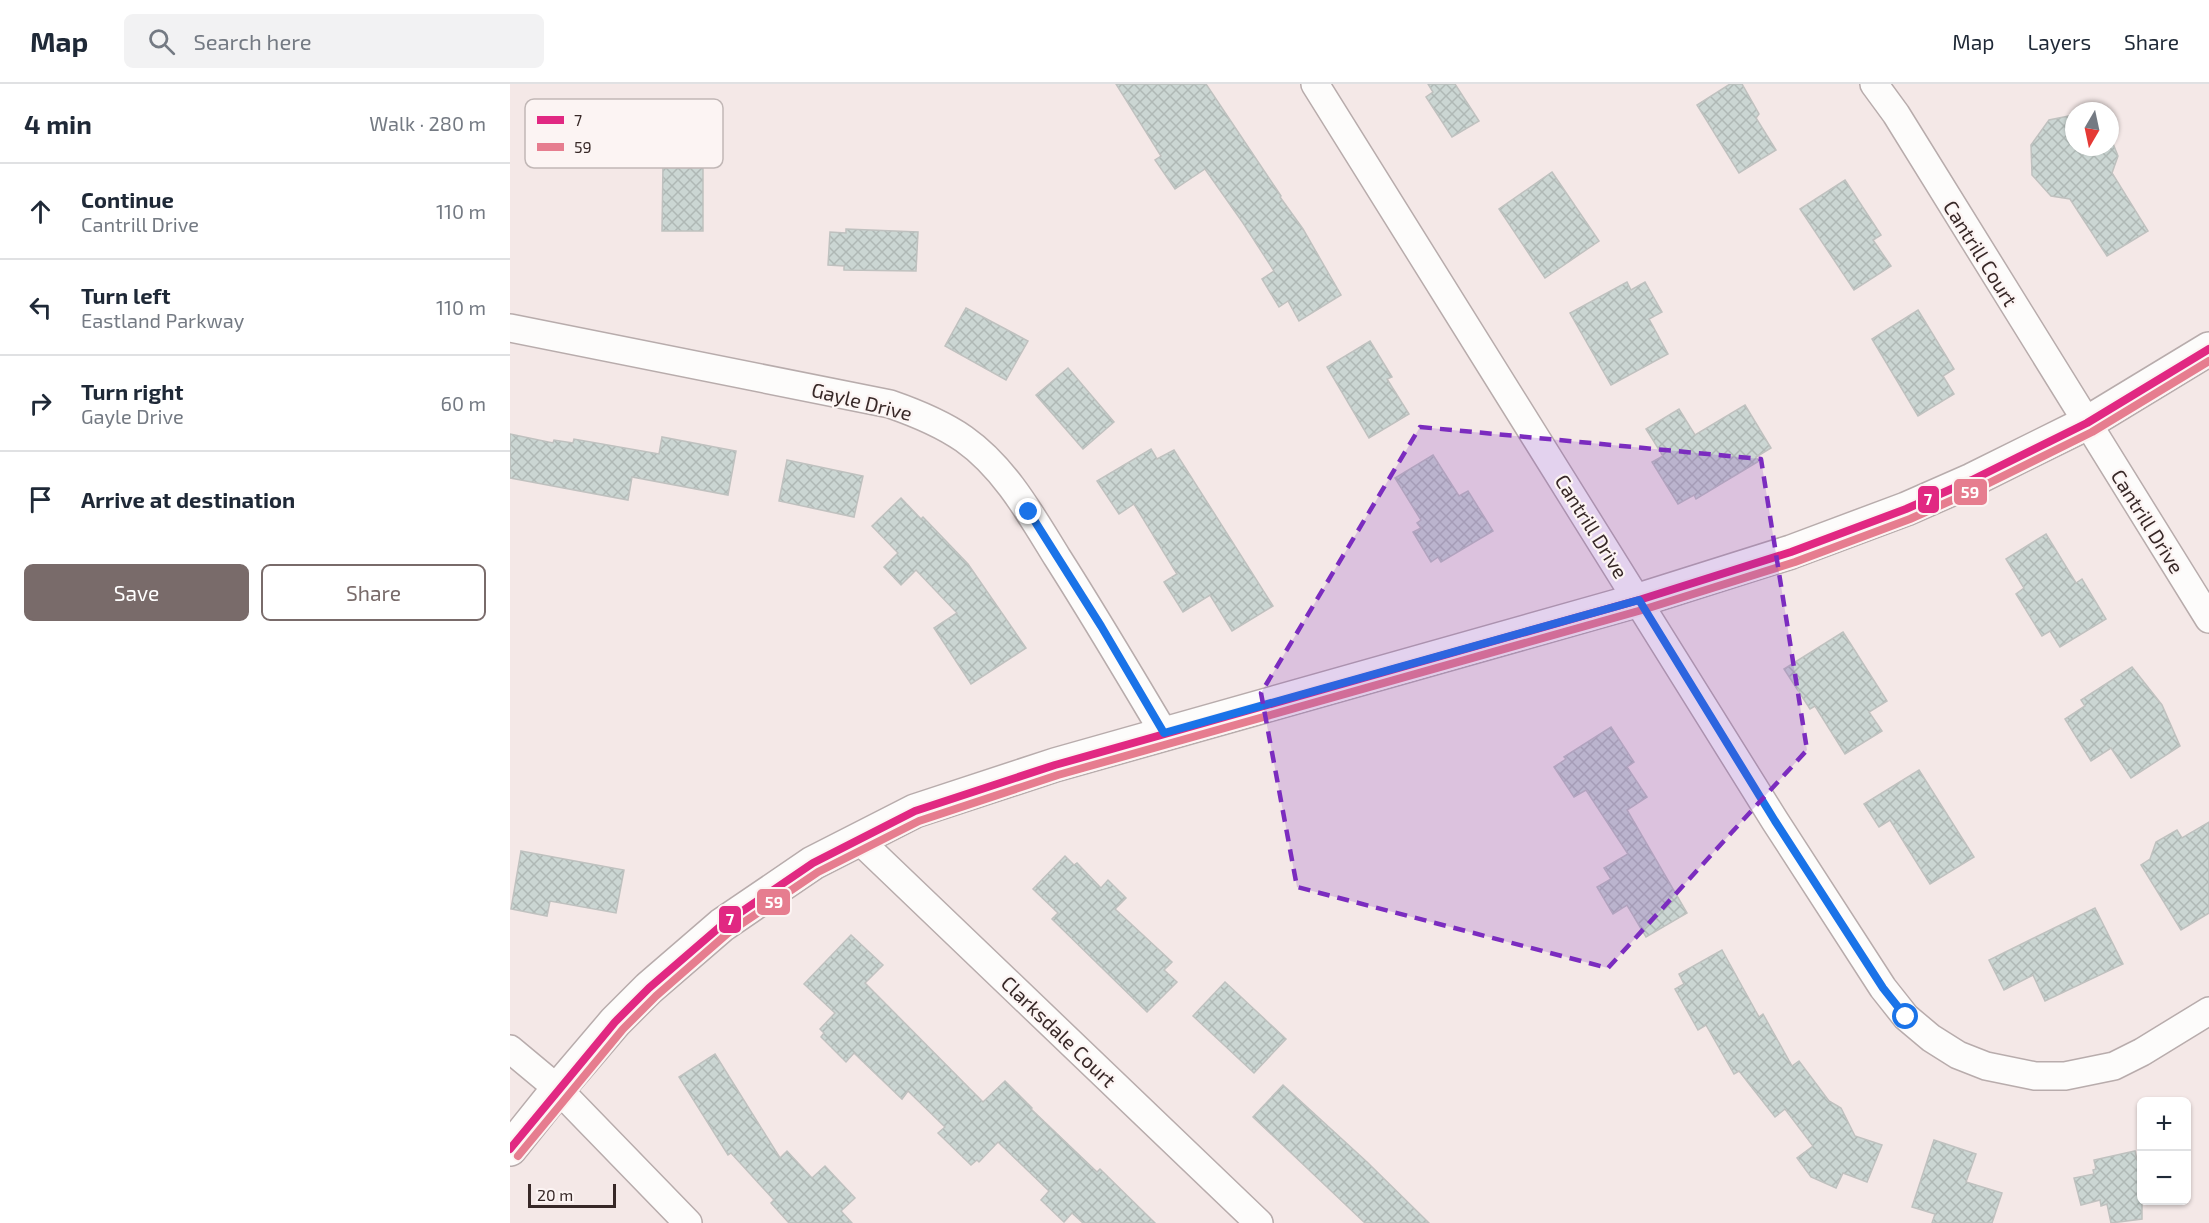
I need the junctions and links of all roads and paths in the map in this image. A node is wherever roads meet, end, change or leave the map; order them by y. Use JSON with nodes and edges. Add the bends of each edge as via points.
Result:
{"nodes":[{"id":1,"x":1315,"y":84,"type":"edge"},
{"id":2,"x":1875,"y":84,"type":"edge"},
{"id":3,"x":510,"y":328,"type":"edge"},
{"id":4,"x":2209,"y":349,"type":"edge"},
{"id":5,"x":2087,"y":423,"type":"junction"},
{"id":6,"x":1639,"y":600,"type":"junction"},
{"id":7,"x":2209,"y":619,"type":"edge"},
{"id":8,"x":1164,"y":733,"type":"junction"},
{"id":9,"x":858,"y":839,"type":"junction"},
{"id":10,"x":2209,"y":1011,"type":"edge"},
{"id":11,"x":510,"y":1049,"type":"edge"},
{"id":12,"x":558,"y":1089,"type":"junction"},
{"id":13,"x":510,"y":1149,"type":"edge"},
{"id":14,"x":688,"y":1223,"type":"edge"},
{"id":15,"x":1259,"y":1223,"type":"edge"}],
"edges":[{"from":1,"to":6,"type":"street","name":"Cantrill Drive"},
{"from":2,"to":5,"type":"street","name":"Cantrill Court"},
{"from":3,"to":8,"type":"street","name":"Gayle Drive","via":[[890,404],[927,417],[965,440],[998,470],[1029,512]]},
{"from":4,"to":5,"type":"street"},
{"from":5,"to":6,"type":"street","via":[[1906,509],[1791,552]]},
{"from":5,"to":7,"type":"street","name":"Cantrill Drive"},
{"from":6,"to":8,"type":"street"},
{"from":6,"to":10,"type":"street","name":"Cantrill Drive","via":[[1883,988],[1906,1017],[1931,1038],[1986,1066],[2035,1076],[2064,1076],[2114,1066]]},
{"from":8,"to":9,"type":"street","via":[[960,795],[915,811]]},
{"from":9,"to":12,"type":"street","via":[[813,863],[722,925],[649,988]]},
{"from":9,"to":15,"type":"street","name":"Clarksdale Court"},
{"from":11,"to":12,"type":"street"},
{"from":12,"to":13,"type":"street"},
{"from":12,"to":14,"type":"street"}]}
